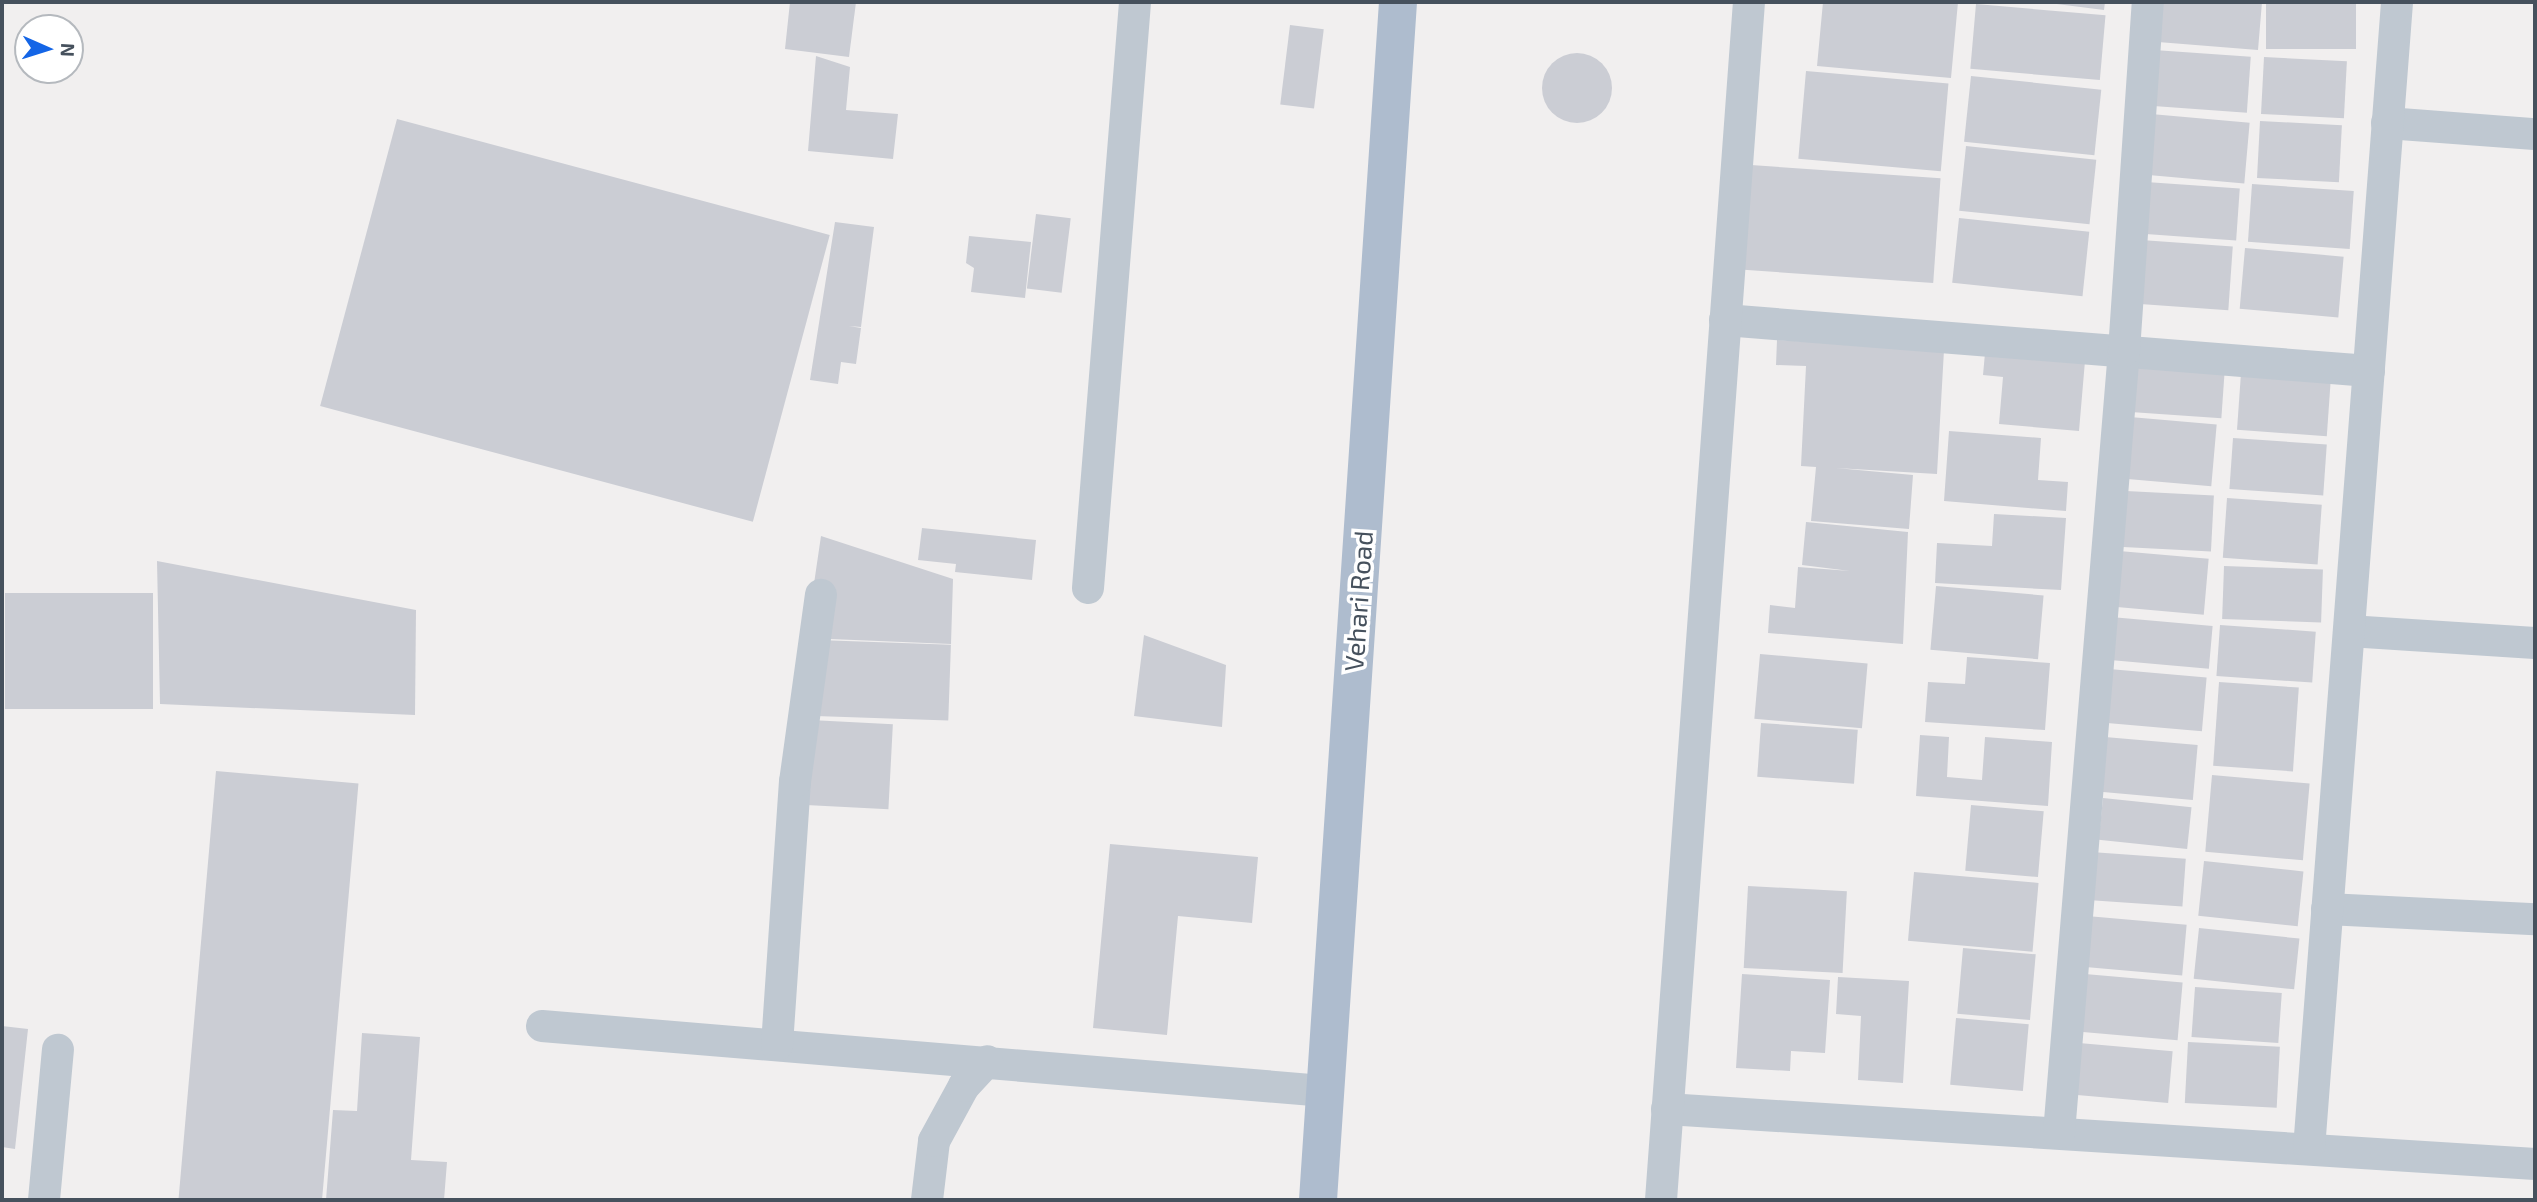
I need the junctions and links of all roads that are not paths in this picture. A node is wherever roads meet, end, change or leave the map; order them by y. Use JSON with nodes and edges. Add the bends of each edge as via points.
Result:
{"nodes":[{"id":1,"x":1135,"y":2,"type":"edge"},
{"id":2,"x":1398,"y":2,"type":"edge"},
{"id":3,"x":1749,"y":2,"type":"edge"},
{"id":4,"x":2148,"y":2,"type":"edge"},
{"id":5,"x":2397,"y":2,"type":"edge"},
{"id":6,"x":2387,"y":123,"type":"junction"},
{"id":7,"x":2535,"y":134,"type":"edge"},
{"id":8,"x":1725,"y":320,"type":"junction"},
{"id":9,"x":2124,"y":351,"type":"junction"},
{"id":10,"x":2369,"y":371,"type":"junction"},
{"id":11,"x":1088,"y":588,"type":"dead end"},
{"id":12,"x":821,"y":595,"type":"dead end"},
{"id":13,"x":2349,"y":631,"type":"junction"},
{"id":14,"x":2535,"y":643,"type":"edge"},
{"id":15,"x":2328,"y":909,"type":"junction"},
{"id":16,"x":2535,"y":919,"type":"edge"},
{"id":17,"x":542,"y":1026,"type":"dead end"},
{"id":18,"x":777,"y":1045,"type":"junction"},
{"id":19,"x":58,"y":1050,"type":"dead end"},
{"id":20,"x":987,"y":1061,"type":"junction"},
{"id":21,"x":1325,"y":1091,"type":"junction"},
{"id":22,"x":1667,"y":1109,"type":"junction"},
{"id":23,"x":2059,"y":1133,"type":"junction"},
{"id":24,"x":2309,"y":1149,"type":"junction"},
{"id":25,"x":2535,"y":1164,"type":"edge"},
{"id":26,"x":44,"y":1200,"type":"edge"},
{"id":27,"x":927,"y":1200,"type":"edge"},
{"id":28,"x":1318,"y":1200,"type":"edge"},
{"id":29,"x":1661,"y":1200,"type":"edge"}],
"edges":[{"from":1,"to":11,"type":"street"},
{"from":2,"to":21,"type":"main road","name":"Vehari Road"},
{"from":3,"to":8,"type":"street"},
{"from":4,"to":9,"type":"street"},
{"from":5,"to":6,"type":"street"},
{"from":6,"to":7,"type":"street"},
{"from":6,"to":10,"type":"street"},
{"from":8,"to":9,"type":"street"},
{"from":8,"to":22,"type":"street"},
{"from":9,"to":10,"type":"street"},
{"from":9,"to":23,"type":"street"},
{"from":10,"to":13,"type":"street"},
{"from":12,"to":18,"type":"street","via":[[794,782]]},
{"from":13,"to":14,"type":"street"},
{"from":13,"to":15,"type":"street"},
{"from":15,"to":16,"type":"street"},
{"from":15,"to":24,"type":"street"},
{"from":17,"to":18,"type":"street"},
{"from":18,"to":20,"type":"street"},
{"from":19,"to":26,"type":"street"},
{"from":20,"to":21,"type":"street"},
{"from":20,"to":27,"type":"street","via":[[964,1086],[934,1141]]},
{"from":21,"to":28,"type":"main road","name":"Vehari Road"},
{"from":22,"to":23,"type":"street"},
{"from":22,"to":29,"type":"street"},
{"from":23,"to":24,"type":"street"},
{"from":24,"to":25,"type":"street"}]}
